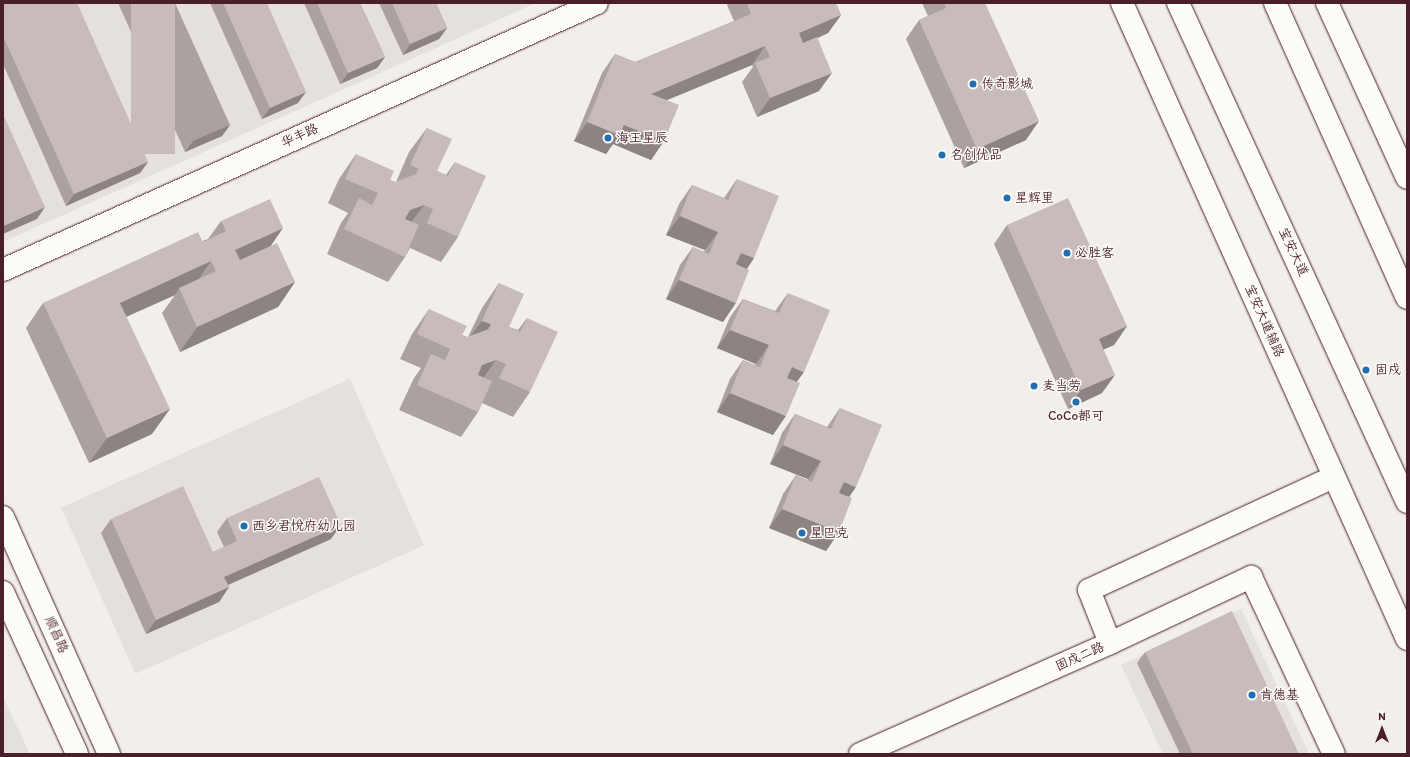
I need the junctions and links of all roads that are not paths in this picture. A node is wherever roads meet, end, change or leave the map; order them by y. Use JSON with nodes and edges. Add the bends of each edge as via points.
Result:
{"nodes":[{"id":1,"x":597,"y":3,"type":"edge"},
{"id":2,"x":1122,"y":3,"type":"edge"},
{"id":3,"x":1178,"y":3,"type":"edge"},
{"id":4,"x":1276,"y":3,"type":"edge"},
{"id":5,"x":1327,"y":3,"type":"edge"},
{"id":6,"x":1407,"y":178,"type":"edge"},
{"id":7,"x":3,"y":270,"type":"edge"},
{"id":8,"x":1407,"y":298,"type":"edge"},
{"id":9,"x":1333,"y":477,"type":"junction"},
{"id":10,"x":1407,"y":502,"type":"edge"},
{"id":11,"x":3,"y":517,"type":"edge"},
{"id":12,"x":3,"y":592,"type":"edge"},
{"id":13,"x":1407,"y":639,"type":"edge"},
{"id":14,"x":1110,"y":643,"type":"junction"},
{"id":15,"x":77,"y":754,"type":"edge"},
{"id":16,"x":109,"y":754,"type":"edge"},
{"id":17,"x":860,"y":754,"type":"edge"},
{"id":18,"x":1334,"y":754,"type":"edge"}],
"edges":[{"from":1,"to":7,"type":"street","name":"华丰路"},
{"from":2,"to":9,"type":"street","name":"宝安大道辅路"},
{"from":3,"to":10,"type":"street","name":"宝安大道"},
{"from":4,"to":8,"type":"street"},
{"from":5,"to":6,"type":"street"},
{"from":9,"to":13,"type":"street","name":"宝安大道辅路"},
{"from":9,"to":14,"type":"street","name":"固戍二路","via":[[1089,590]]},
{"from":11,"to":16,"type":"street","name":"顺昌路"},
{"from":12,"to":15,"type":"street"},
{"from":14,"to":17,"type":"street","name":"固戍二路"},
{"from":14,"to":18,"type":"street","via":[[1251,577]]}]}
